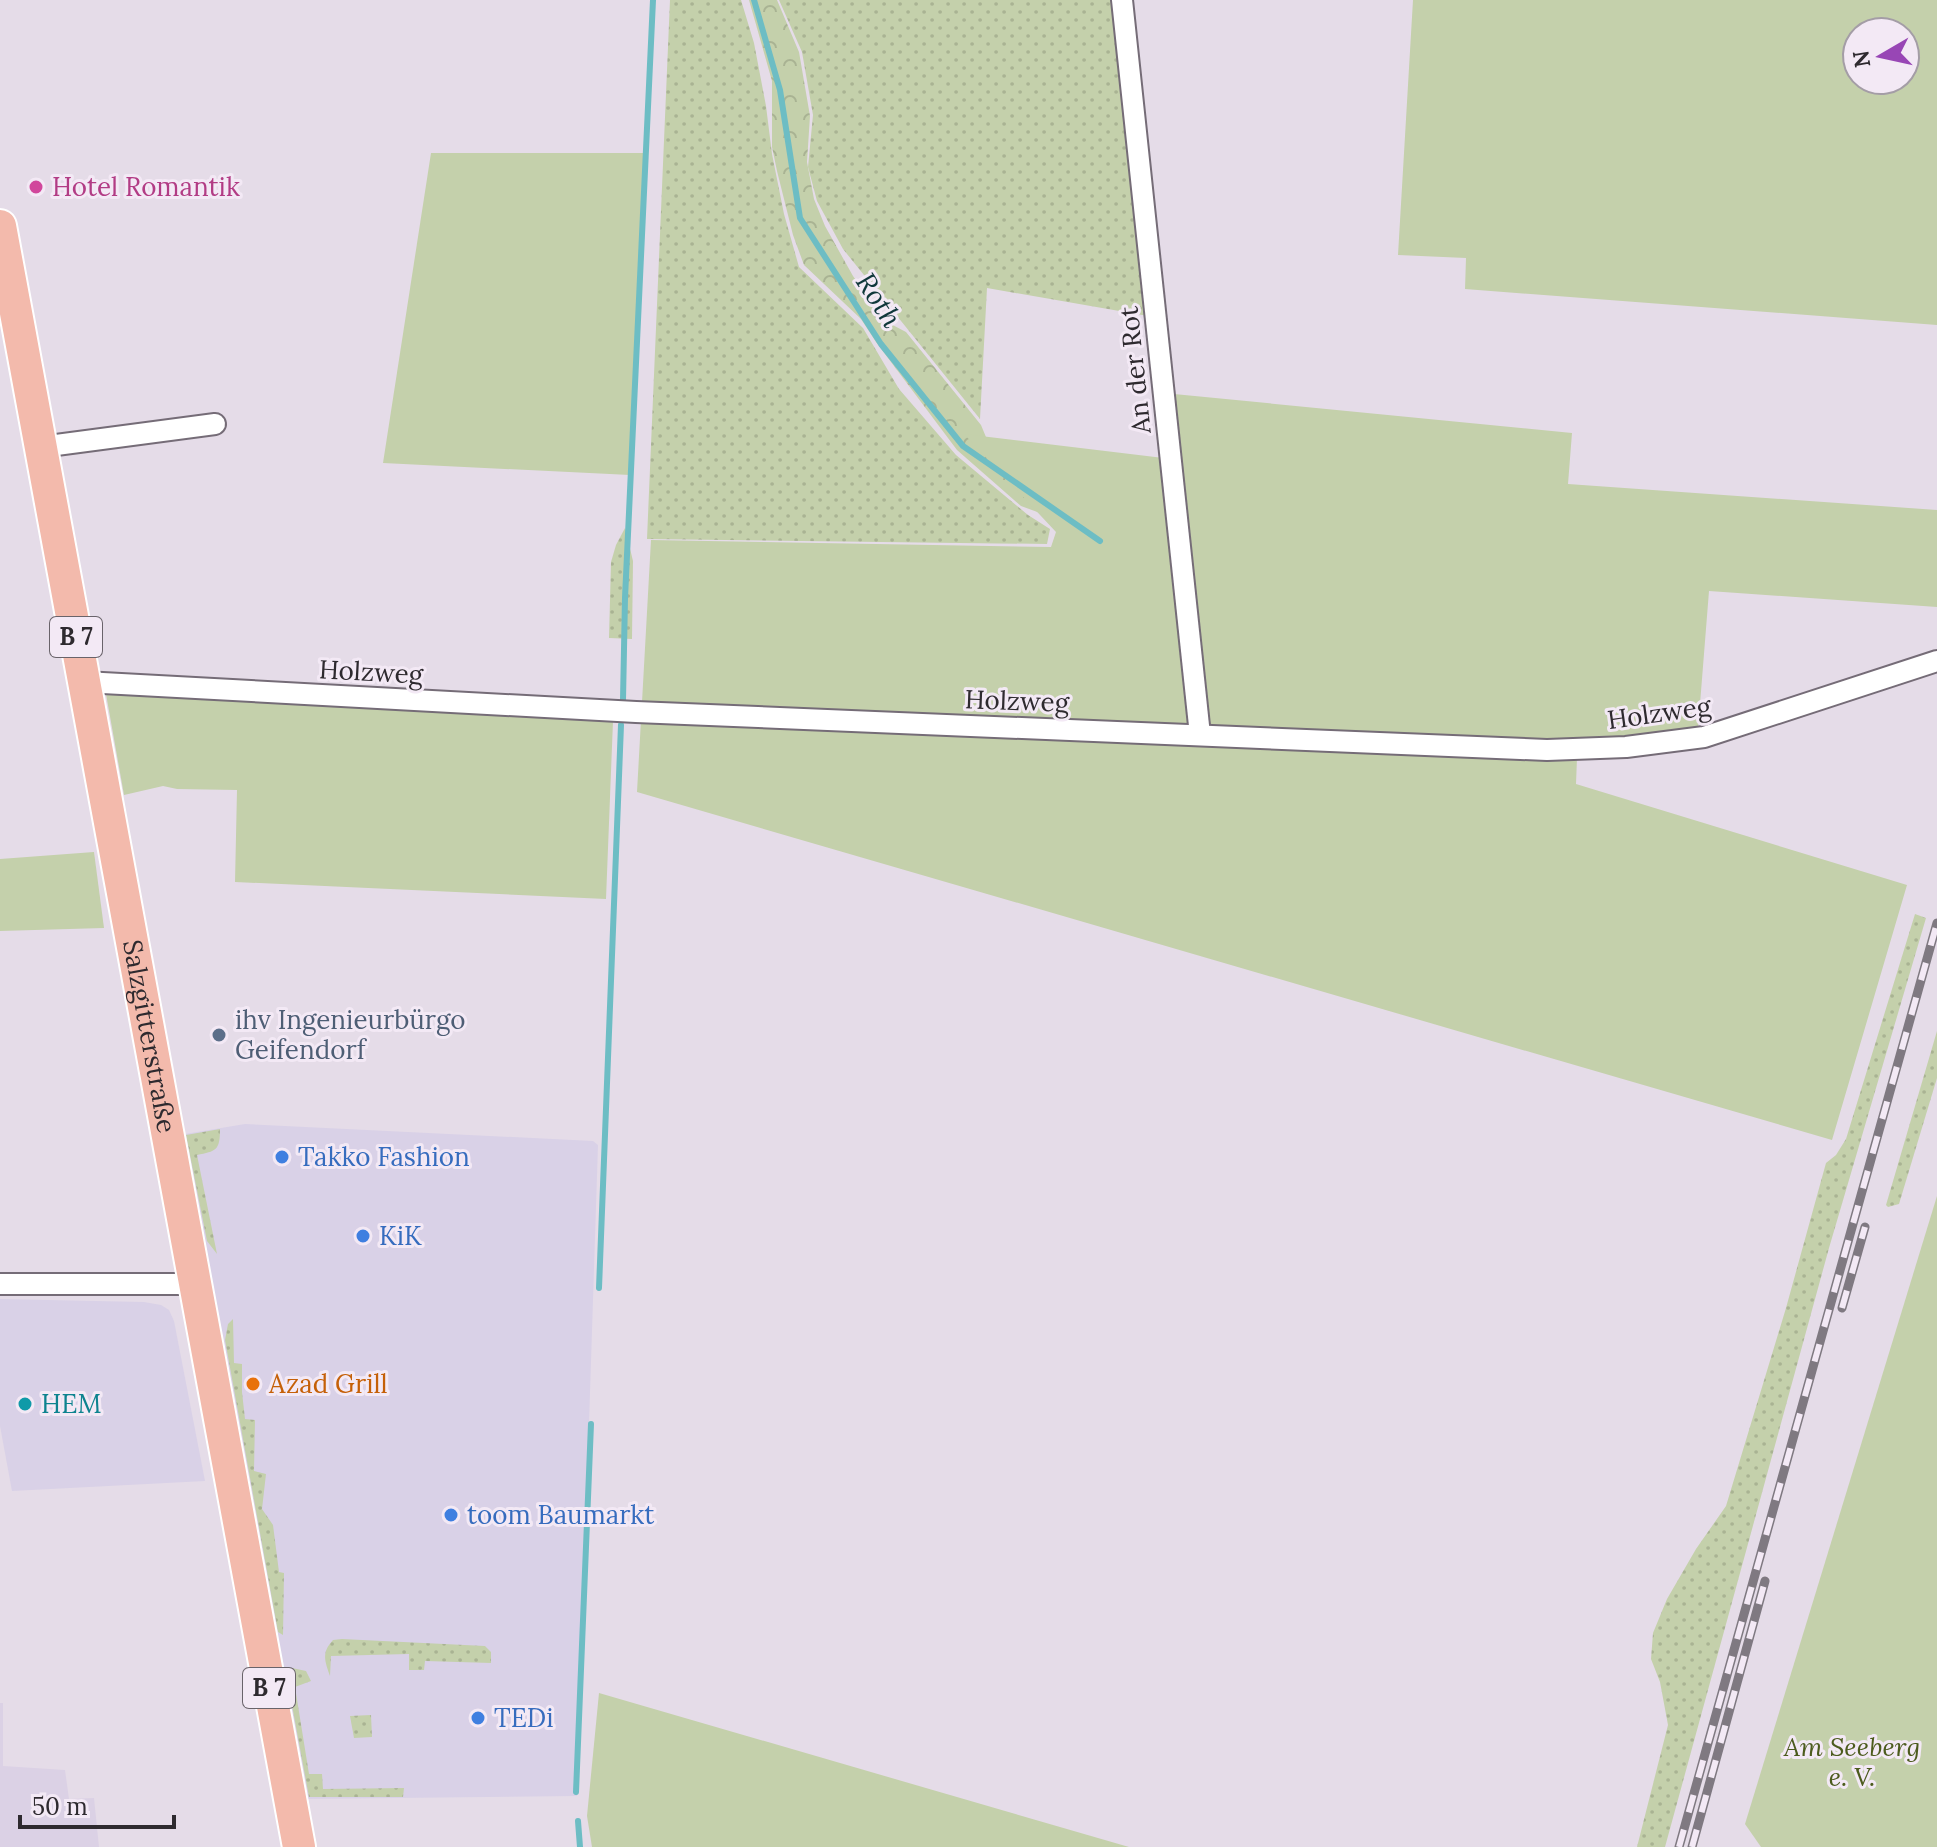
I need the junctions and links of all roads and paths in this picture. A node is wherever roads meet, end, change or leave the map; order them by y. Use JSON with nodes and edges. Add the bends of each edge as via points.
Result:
{"nodes":[{"id":1,"x":1122,"y":0,"type":"edge"},
{"id":2,"x":0,"y":226,"type":"edge"},
{"id":3,"x":215,"y":424,"type":"dead end"},
{"id":4,"x":41,"y":447,"type":"junction"},
{"id":5,"x":1937,"y":661,"type":"edge"},
{"id":6,"x":84,"y":682,"type":"junction"},
{"id":7,"x":1200,"y":735,"type":"junction"},
{"id":8,"x":0,"y":1284,"type":"edge"},
{"id":9,"x":194,"y":1284,"type":"junction"},
{"id":10,"x":299,"y":1847,"type":"edge"}],
"edges":[{"from":1,"to":7,"type":"street","name":"An der Rot"},
{"from":2,"to":4,"type":"main road","name":"Salzgitterstraße","number":"B 7"},
{"from":3,"to":4,"type":"street"},
{"from":4,"to":6,"type":"main road","name":"Salzgitterstraße","number":"B 7"},
{"from":5,"to":7,"type":"street","name":"Holzweg","via":[[1704,737],[1626,747],[1547,750]]},
{"from":6,"to":7,"type":"street","name":"Holzweg"},
{"from":6,"to":9,"type":"main road","name":"Salzgitterstraße","number":"B 7"},
{"from":8,"to":9,"type":"street"},
{"from":9,"to":10,"type":"main road","name":"Salzgitterstraße","number":"B 7"}]}
